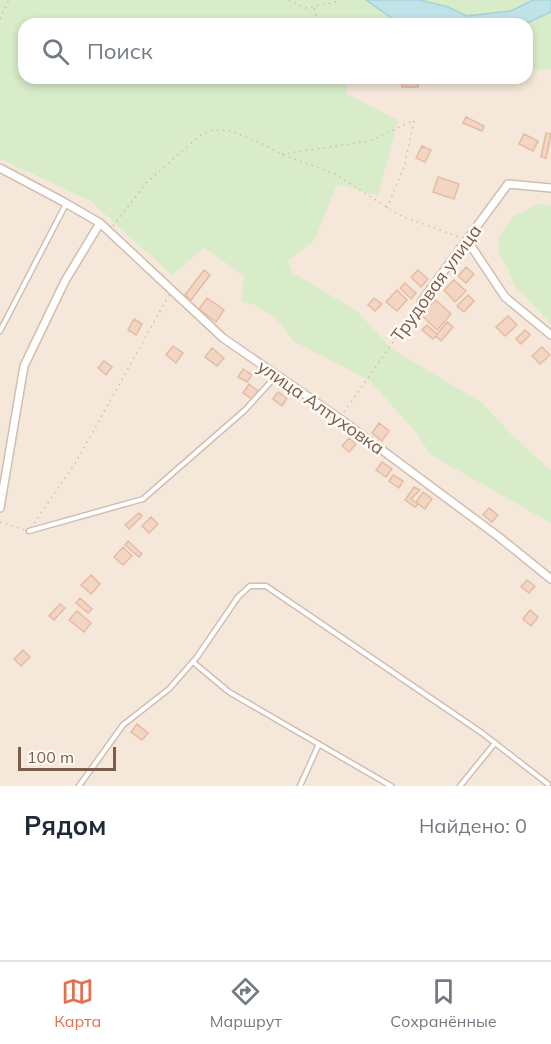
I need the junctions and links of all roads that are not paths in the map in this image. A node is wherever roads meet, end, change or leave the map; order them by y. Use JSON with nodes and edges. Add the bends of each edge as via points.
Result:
{"nodes":[{"id":1,"x":0,"y":162,"type":"edge"},
{"id":2,"x":3,"y":169,"type":"edge"},
{"id":3,"x":551,"y":189,"type":"edge"},
{"id":4,"x":66,"y":203,"type":"junction"},
{"id":5,"x":100,"y":223,"type":"junction"},
{"id":6,"x":467,"y":240,"type":"junction"},
{"id":7,"x":421,"y":302,"type":"road end"},
{"id":8,"x":0,"y":331,"type":"edge"},
{"id":9,"x":551,"y":335,"type":"edge"},
{"id":10,"x":276,"y":376,"type":"junction"},
{"id":11,"x":0,"y":508,"type":"edge"},
{"id":12,"x":29,"y":531,"type":"road end"},
{"id":13,"x":551,"y":579,"type":"edge"},
{"id":14,"x":193,"y":662,"type":"junction"},
{"id":15,"x":495,"y":743,"type":"junction"},
{"id":16,"x":319,"y":744,"type":"junction"},
{"id":17,"x":548,"y":784,"type":"dead end"},
{"id":18,"x":79,"y":786,"type":"edge"},
{"id":19,"x":300,"y":786,"type":"edge"},
{"id":20,"x":391,"y":786,"type":"edge"},
{"id":21,"x":460,"y":786,"type":"edge"}],
"edges":[{"from":1,"to":2,"type":"street"},
{"from":2,"to":4,"type":"street","name":"улица Алтуховка"},
{"from":3,"to":6,"type":"street","name":"Трудовая улица","via":[[508,184]]},
{"from":4,"to":5,"type":"street","name":"улица Алтуховка"},
{"from":4,"to":8,"type":"lane"},
{"from":5,"to":10,"type":"street","name":"улица Алтуховка","via":[[223,338]]},
{"from":5,"to":11,"type":"street","via":[[65,281],[24,366]]},
{"from":6,"to":7,"type":"street","name":"Трудовая улица"},
{"from":6,"to":9,"type":"street","via":[[505,297]]},
{"from":10,"to":12,"type":"lane","via":[[245,410],[143,500]]},
{"from":10,"to":13,"type":"street","name":"улица Алтуховка","via":[[339,418]]},
{"from":14,"to":15,"type":"lane","via":[[238,597],[250,586],[266,586]]},
{"from":14,"to":16,"type":"lane","via":[[229,692]]},
{"from":14,"to":18,"type":"lane","via":[[170,688],[123,725]]},
{"from":15,"to":17,"type":"lane"},
{"from":15,"to":21,"type":"lane"},
{"from":16,"to":19,"type":"lane"},
{"from":16,"to":20,"type":"lane"}]}
